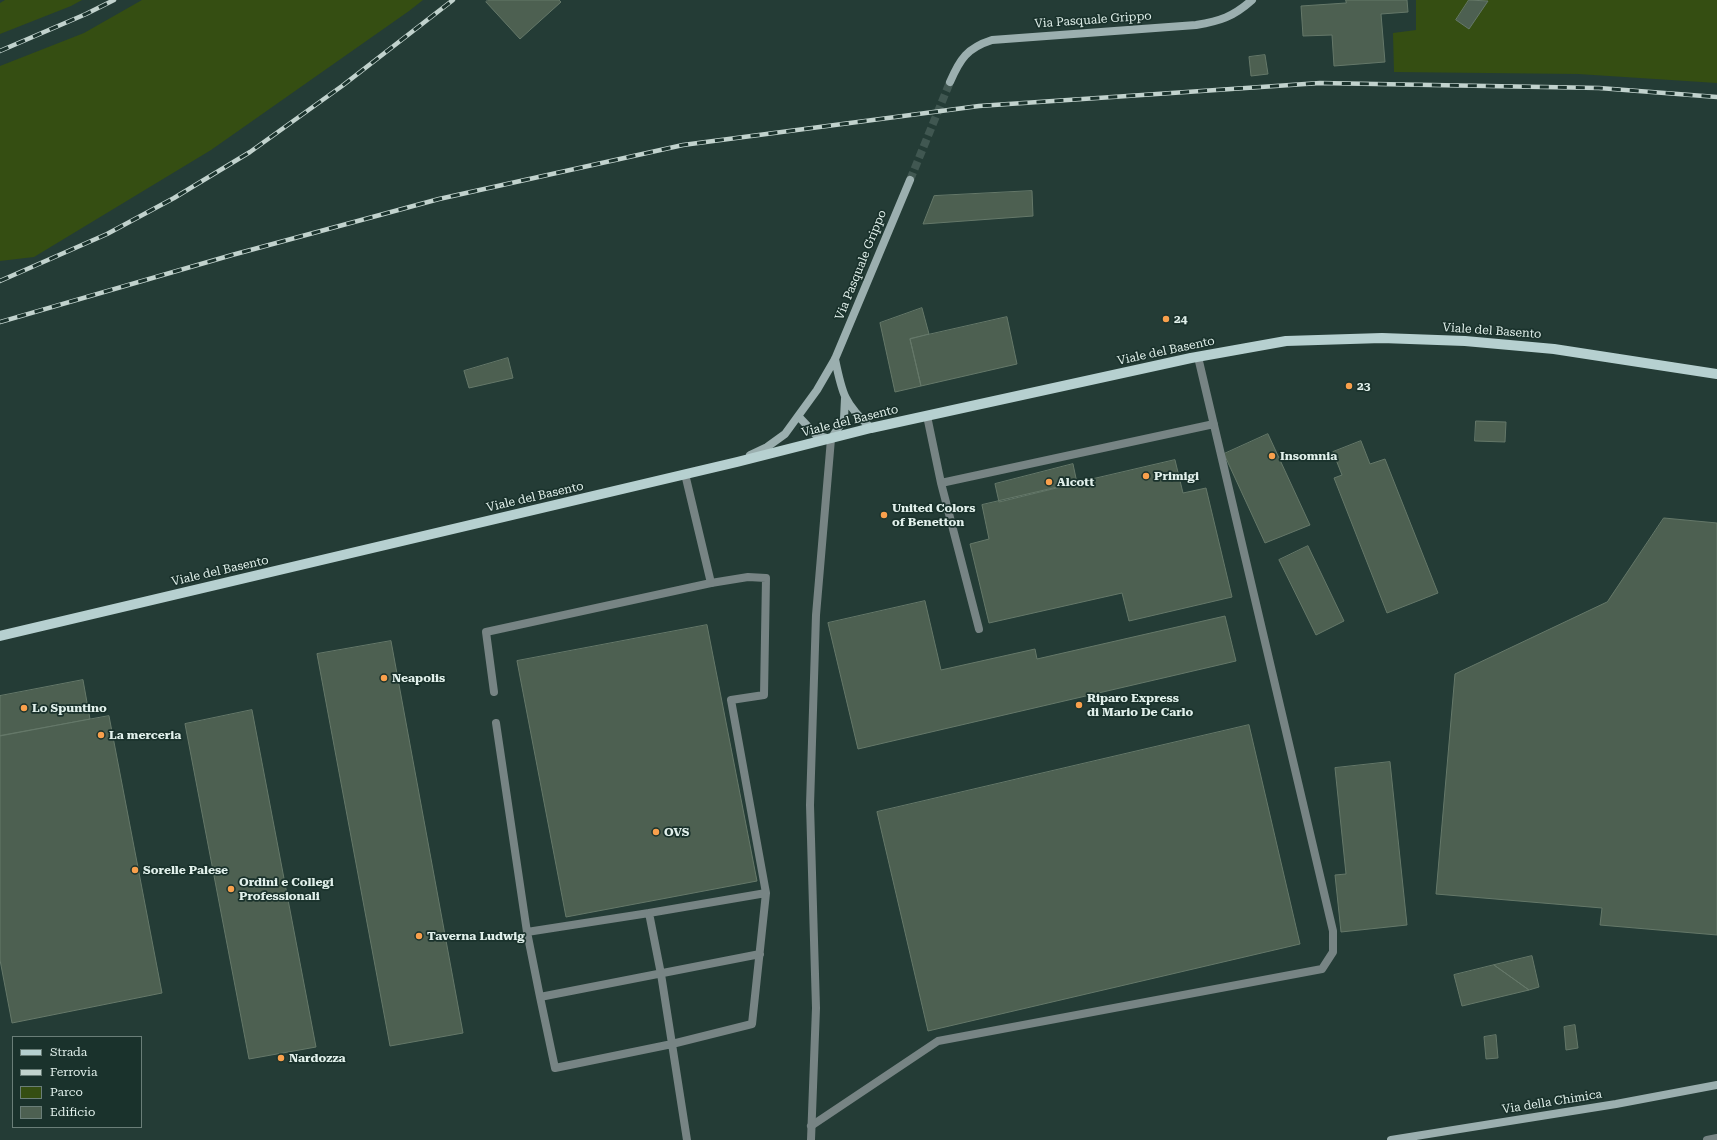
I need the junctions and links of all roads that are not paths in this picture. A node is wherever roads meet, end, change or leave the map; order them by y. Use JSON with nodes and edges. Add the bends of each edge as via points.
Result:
{"nodes":[{"id":1,"x":1252,"y":0,"type":"edge"},
{"id":2,"x":950,"y":82,"type":"tunnel mouth"},
{"id":3,"x":910,"y":180,"type":"tunnel mouth"},
{"id":4,"x":1198,"y":357,"type":"junction"},
{"id":5,"x":836,"y":359,"type":"junction"},
{"id":6,"x":1717,"y":374,"type":"edge"},
{"id":7,"x":845,"y":398,"type":"junction"},
{"id":8,"x":927,"y":416,"type":"junction"},
{"id":9,"x":799,"y":417,"type":"junction"},
{"id":10,"x":1214,"y":424,"type":"junction"},
{"id":11,"x":871,"y":428,"type":"junction"},
{"id":12,"x":831,"y":439,"type":"junction"},
{"id":13,"x":737,"y":462,"type":"junction"},
{"id":14,"x":685,"y":474,"type":"junction"},
{"id":15,"x":941,"y":483,"type":"junction"},
{"id":16,"x":711,"y":584,"type":"junction"},
{"id":17,"x":979,"y":629,"type":"dead end"},
{"id":18,"x":0,"y":636,"type":"edge"},
{"id":19,"x":494,"y":692,"type":"dead end"},
{"id":20,"x":496,"y":724,"type":"dead end"},
{"id":21,"x":766,"y":893,"type":"junction"},
{"id":22,"x":649,"y":914,"type":"junction"},
{"id":23,"x":527,"y":932,"type":"junction"},
{"id":24,"x":760,"y":954,"type":"junction"},
{"id":25,"x":661,"y":974,"type":"junction"},
{"id":26,"x":540,"y":997,"type":"junction"},
{"id":27,"x":672,"y":1044,"type":"junction"},
{"id":28,"x":1717,"y":1085,"type":"edge"},
{"id":29,"x":811,"y":1126,"type":"junction"},
{"id":30,"x":1717,"y":1138,"type":"edge"},
{"id":31,"x":687,"y":1140,"type":"edge"},
{"id":32,"x":810,"y":1140,"type":"edge"},
{"id":33,"x":1391,"y":1140,"type":"edge"},
{"id":34,"x":1707,"y":1140,"type":"edge"}],
"edges":[{"from":1,"to":2,"type":"street","name":"Via Pasquale Grippo","via":[[1240,11],[1218,21],[1196,25],[992,40],[971,49],[959,62]]},
{"from":3,"to":5,"type":"street","name":"Via Pasquale Grippo"},
{"from":4,"to":6,"type":"main road","name":"Viale del Basento","via":[[1286,341],[1389,338],[1465,341],[1554,349]]},
{"from":4,"to":8,"type":"main road","name":"Viale del Basento"},
{"from":4,"to":10,"type":"street"},
{"from":5,"to":7,"type":"street"},
{"from":5,"to":9,"type":"street","name":"Via Pasquale Grippo"},
{"from":7,"to":11,"type":"street","via":[[857,416]]},
{"from":7,"to":12,"type":"street","via":[[844,419]]},
{"from":8,"to":11,"type":"main road","name":"Viale del Basento"},
{"from":8,"to":15,"type":"street"},
{"from":9,"to":12,"type":"street","via":[[816,435]]},
{"from":9,"to":13,"type":"street","name":"Via Pasquale Grippo","via":[[785,434],[768,447]]},
{"from":10,"to":15,"type":"street"},
{"from":10,"to":29,"type":"street","via":[[1333,931],[1333,952],[1322,969],[938,1041]]},
{"from":11,"to":12,"type":"main road","name":"Viale del Basento"},
{"from":12,"to":13,"type":"main road","name":"Viale del Basento"},
{"from":12,"to":29,"type":"street","via":[[816,615],[810,805],[816,1008]]},
{"from":13,"to":14,"type":"main road","name":"Viale del Basento"},
{"from":14,"to":16,"type":"street"},
{"from":14,"to":18,"type":"main road","name":"Viale del Basento"},
{"from":15,"to":17,"type":"street"},
{"from":16,"to":19,"type":"street","via":[[486,632]]},
{"from":16,"to":21,"type":"street","via":[[748,577],[766,578],[764,695],[731,700]]},
{"from":20,"to":23,"type":"street"},
{"from":21,"to":22,"type":"street"},
{"from":21,"to":24,"type":"street"},
{"from":22,"to":23,"type":"street"},
{"from":22,"to":25,"type":"street"},
{"from":23,"to":26,"type":"street"},
{"from":24,"to":25,"type":"street"},
{"from":24,"to":27,"type":"street","via":[[752,1024]]},
{"from":25,"to":26,"type":"street"},
{"from":25,"to":27,"type":"street"},
{"from":26,"to":27,"type":"street","via":[[555,1068]]},
{"from":27,"to":31,"type":"street"},
{"from":28,"to":33,"type":"street","name":"Via della Chimica"},
{"from":29,"to":32,"type":"street"},
{"from":30,"to":34,"type":"street"}]}
